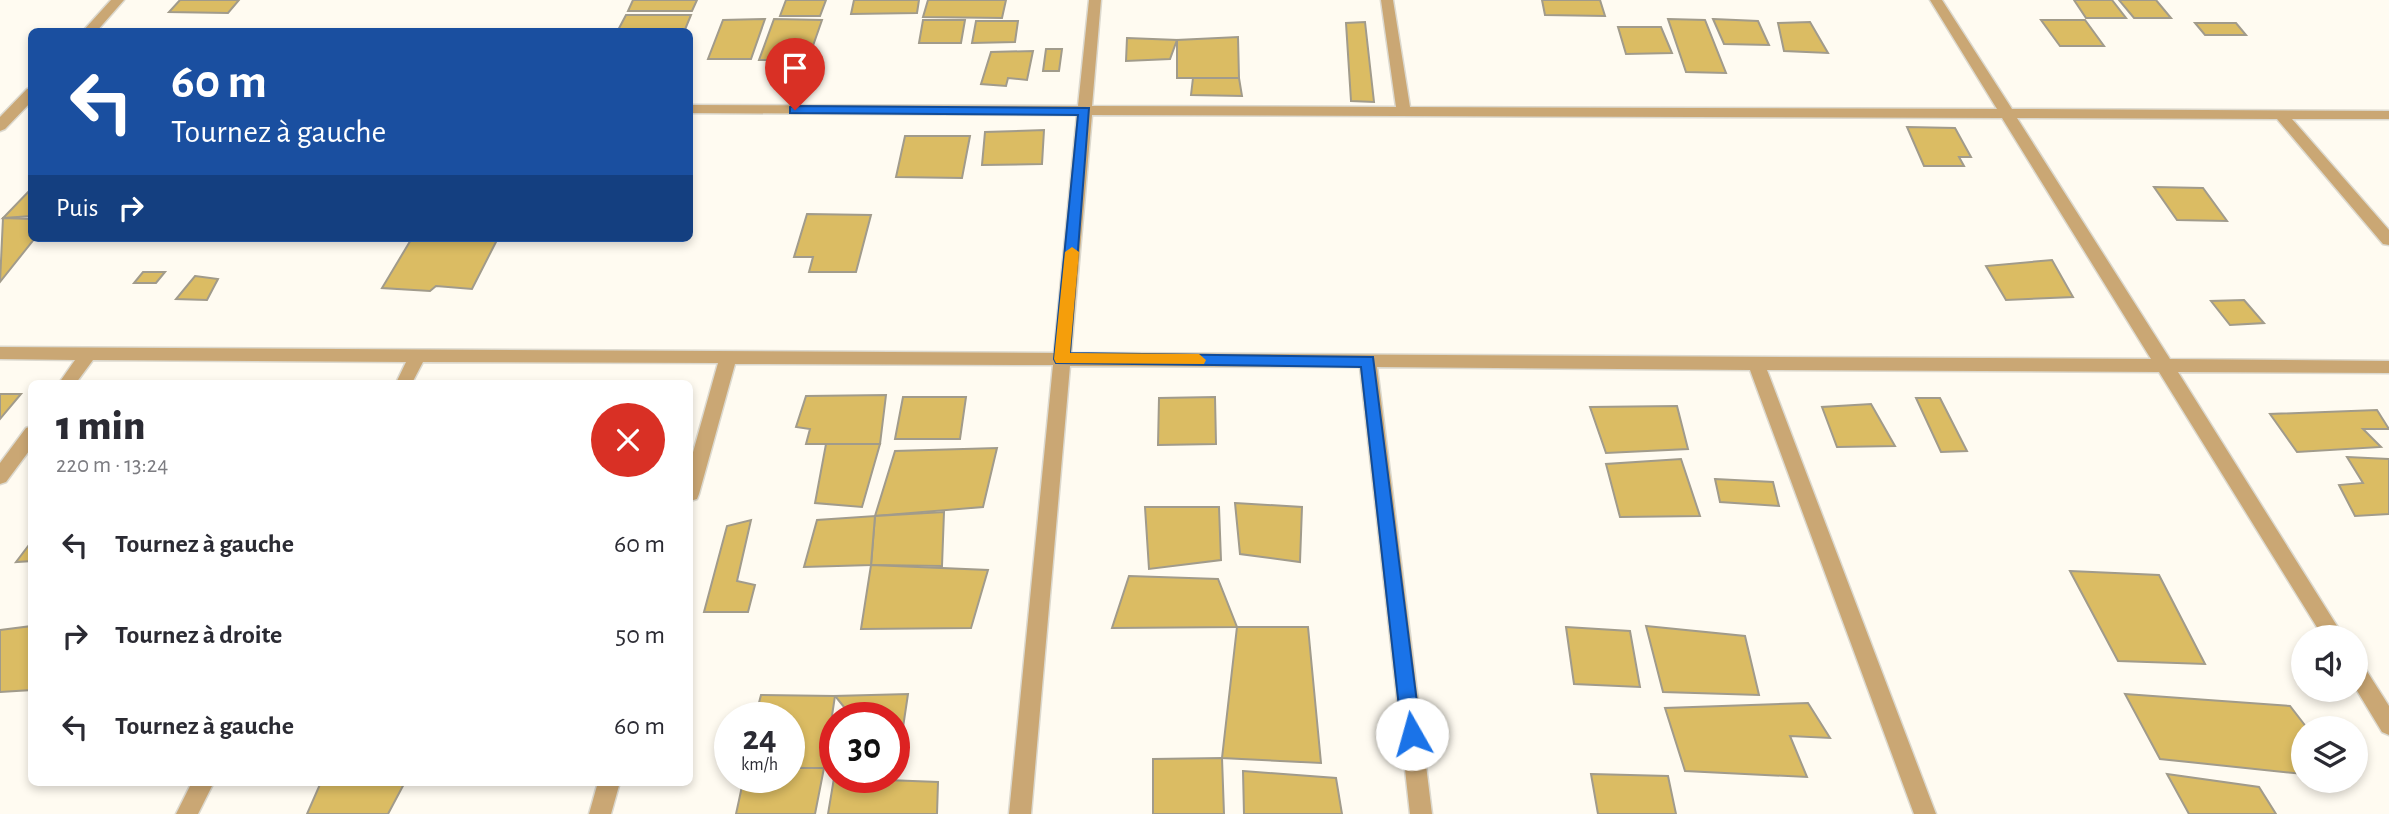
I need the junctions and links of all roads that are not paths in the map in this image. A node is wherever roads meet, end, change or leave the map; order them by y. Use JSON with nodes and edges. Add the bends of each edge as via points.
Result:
{"nodes":[{"id":1,"x":118,"y":0,"type":"edge"},
{"id":2,"x":1095,"y":0,"type":"edge"},
{"id":3,"x":1387,"y":0,"type":"edge"},
{"id":4,"x":1936,"y":0,"type":"edge"},
{"id":5,"x":92,"y":28,"type":"edge"},
{"id":6,"x":25,"y":107,"type":"edge"},
{"id":7,"x":693,"y":109,"type":"edge"},
{"id":8,"x":1085,"y":111,"type":"junction"},
{"id":9,"x":1404,"y":112,"type":"junction"},
{"id":10,"x":2007,"y":114,"type":"junction"},
{"id":11,"x":2281,"y":115,"type":"junction"},
{"id":12,"x":2389,"y":115,"type":"edge"},
{"id":13,"x":0,"y":126,"type":"edge"},
{"id":14,"x":2389,"y":240,"type":"edge"},
{"id":15,"x":0,"y":353,"type":"edge"},
{"id":16,"x":89,"y":353,"type":"junction"},
{"id":17,"x":418,"y":355,"type":"junction"},
{"id":18,"x":728,"y":357,"type":"junction"},
{"id":19,"x":1062,"y":359,"type":"junction"},
{"id":20,"x":1368,"y":361,"type":"junction"},
{"id":21,"x":1756,"y":363,"type":"junction"},
{"id":22,"x":2165,"y":366,"type":"junction"},
{"id":23,"x":2389,"y":367,"type":"edge"},
{"id":24,"x":69,"y":380,"type":"edge"},
{"id":25,"x":406,"y":380,"type":"edge"},
{"id":26,"x":28,"y":438,"type":"edge"},
{"id":27,"x":0,"y":477,"type":"edge"},
{"id":28,"x":693,"y":483,"type":"edge"},
{"id":29,"x":2327,"y":625,"type":"edge"},
{"id":30,"x":2368,"y":691,"type":"edge"},
{"id":31,"x":2389,"y":725,"type":"edge"},
{"id":32,"x":201,"y":786,"type":"edge"},
{"id":33,"x":608,"y":786,"type":"edge"},
{"id":34,"x":187,"y":814,"type":"edge"},
{"id":35,"x":600,"y":814,"type":"edge"},
{"id":36,"x":1020,"y":814,"type":"edge"},
{"id":37,"x":1421,"y":814,"type":"edge"},
{"id":38,"x":1925,"y":814,"type":"edge"}],
"edges":[{"from":1,"to":5,"type":"street"},
{"from":2,"to":8,"type":"street"},
{"from":3,"to":9,"type":"street"},
{"from":4,"to":10,"type":"street"},
{"from":6,"to":13,"type":"street"},
{"from":7,"to":8,"type":"street"},
{"from":8,"to":9,"type":"street"},
{"from":8,"to":19,"type":"street"},
{"from":9,"to":10,"type":"street"},
{"from":10,"to":11,"type":"street"},
{"from":10,"to":22,"type":"street"},
{"from":11,"to":12,"type":"street"},
{"from":11,"to":14,"type":"street"},
{"from":15,"to":16,"type":"street"},
{"from":16,"to":17,"type":"street"},
{"from":16,"to":24,"type":"street"},
{"from":17,"to":18,"type":"street"},
{"from":17,"to":25,"type":"street"},
{"from":18,"to":19,"type":"street"},
{"from":18,"to":28,"type":"street"},
{"from":19,"to":20,"type":"street"},
{"from":19,"to":36,"type":"street"},
{"from":20,"to":21,"type":"street"},
{"from":20,"to":37,"type":"street"},
{"from":21,"to":22,"type":"street"},
{"from":21,"to":38,"type":"street"},
{"from":22,"to":23,"type":"street"},
{"from":22,"to":29,"type":"street"},
{"from":26,"to":27,"type":"street"},
{"from":30,"to":31,"type":"street"},
{"from":32,"to":34,"type":"street"},
{"from":33,"to":35,"type":"street"}]}
